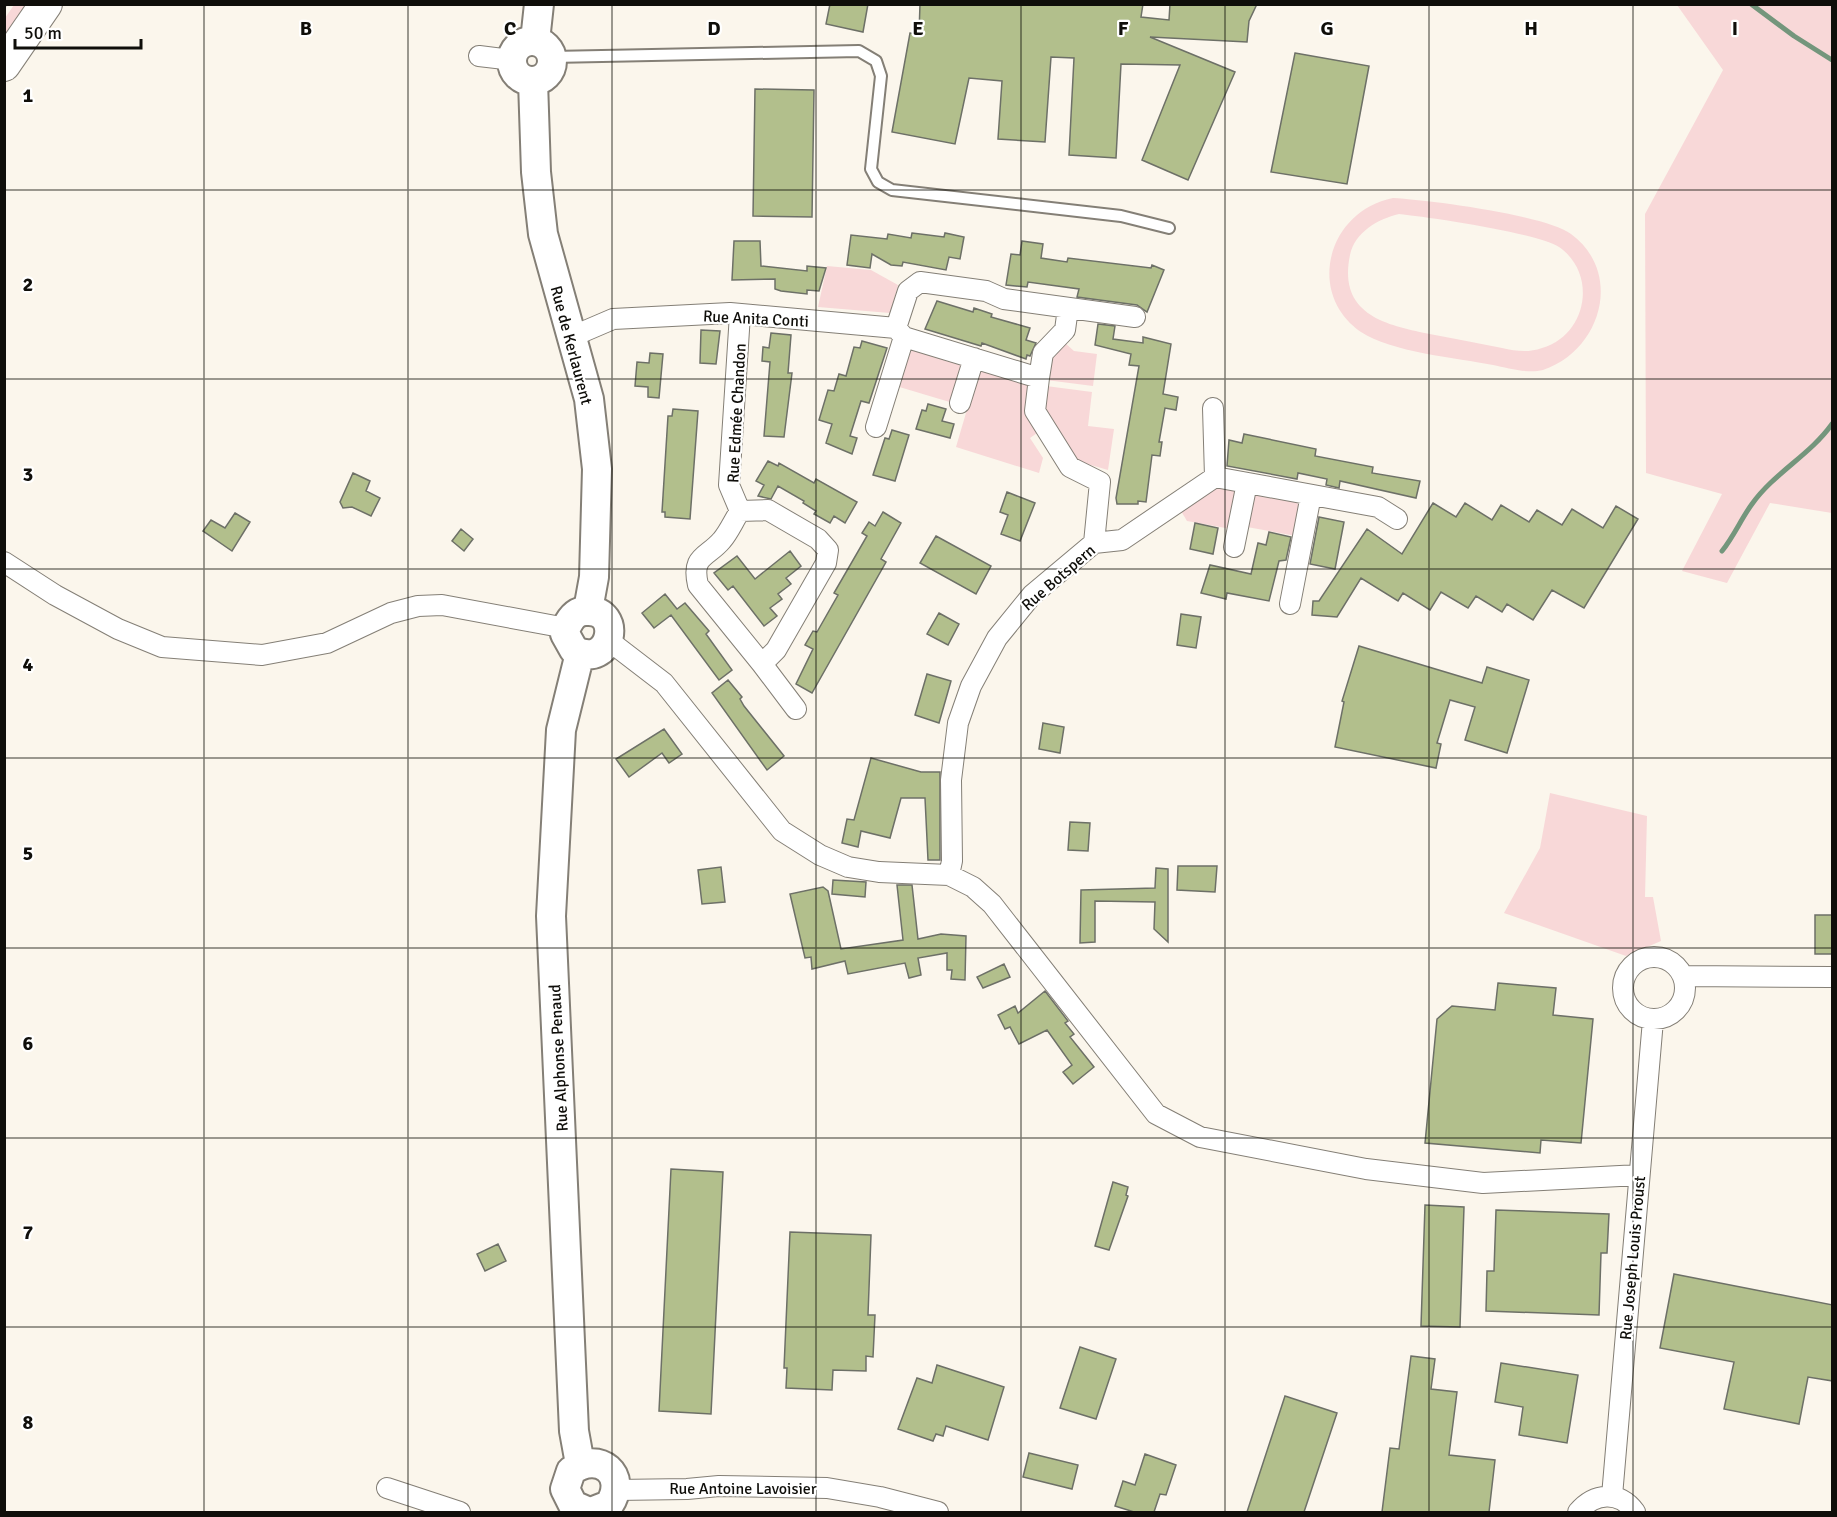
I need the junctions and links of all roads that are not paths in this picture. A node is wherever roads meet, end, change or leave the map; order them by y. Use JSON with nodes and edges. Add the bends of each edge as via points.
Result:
{"nodes":[{"id":1,"x":35,"y":4,"type":"edge"},
{"id":2,"x":46,"y":4,"type":"edge"},
{"id":3,"x":539,"y":4,"type":"edge"},
{"id":4,"x":4,"y":47,"type":"edge"},
{"id":5,"x":543,"y":49,"type":"junction"},
{"id":6,"x":478,"y":56,"type":"dead end"},
{"id":7,"x":512,"y":60,"type":"junction"},
{"id":8,"x":4,"y":64,"type":"edge"},
{"id":9,"x":533,"y":81,"type":"junction"},
{"id":10,"x":1169,"y":228,"type":"dead end"},
{"id":11,"x":1068,"y":308,"type":"junction"},
{"id":12,"x":740,"y":314,"type":"junction"},
{"id":13,"x":1135,"y":317,"type":"dead end"},
{"id":14,"x":900,"y":333,"type":"junction"},
{"id":15,"x":571,"y":337,"type":"junction"},
{"id":16,"x":974,"y":358,"type":"junction"},
{"id":17,"x":1038,"y":378,"type":"junction"},
{"id":18,"x":960,"y":403,"type":"dead end"},
{"id":19,"x":1213,"y":408,"type":"dead end"},
{"id":20,"x":876,"y":427,"type":"dead end"},
{"id":21,"x":1215,"y":477,"type":"junction"},
{"id":22,"x":1247,"y":483,"type":"junction"},
{"id":23,"x":1311,"y":495,"type":"junction"},
{"id":24,"x":740,"y":511,"type":"junction"},
{"id":25,"x":1396,"y":519,"type":"dead end"},
{"id":26,"x":1094,"y":543,"type":"junction"},
{"id":27,"x":1234,"y":547,"type":"dead end"},
{"id":28,"x":4,"y":562,"type":"edge"},
{"id":29,"x":1290,"y":604,"type":"dead end"},
{"id":30,"x":588,"y":610,"type":"junction"},
{"id":31,"x":570,"y":638,"type":"junction"},
{"id":32,"x":609,"y":640,"type":"junction"},
{"id":33,"x":762,"y":664,"type":"junction"},
{"id":34,"x":796,"y":709,"type":"dead end"},
{"id":35,"x":949,"y":875,"type":"junction"},
{"id":36,"x":1684,"y":976,"type":"junction"},
{"id":37,"x":1833,"y":977,"type":"edge"},
{"id":38,"x":1653,"y":1020,"type":"junction"},
{"id":39,"x":1639,"y":1175,"type":"junction"},
{"id":40,"x":580,"y":1464,"type":"junction"},
{"id":41,"x":387,"y":1488,"type":"dead end"},
{"id":42,"x":616,"y":1490,"type":"junction"},
{"id":43,"x":1612,"y":1496,"type":"junction"},
{"id":44,"x":583,"y":1511,"type":"edge"},
{"id":45,"x":460,"y":1512,"type":"edge"},
{"id":46,"x":938,"y":1512,"type":"edge"},
{"id":47,"x":1578,"y":1512,"type":"edge"},
{"id":48,"x":1635,"y":1512,"type":"edge"}],
"edges":[{"from":1,"to":4,"type":"main road"},
{"from":2,"to":8,"type":"main road"},
{"from":3,"to":5,"type":"street"},
{"from":5,"to":7,"type":"street","via":[[528,41],[516,48]]},
{"from":5,"to":9,"type":"street","via":[[550,70]]},
{"from":5,"to":10,"type":"lane","via":[[858,51],[876,61],[881,76],[871,169],[878,182],[892,190],[1121,216]]},
{"from":6,"to":7,"type":"street"},
{"from":7,"to":9,"type":"street","via":[[515,73]]},
{"from":9,"to":15,"type":"street","name":"Rue de Kerlaurent","via":[[543,234]]},
{"from":11,"to":13,"type":"street"},
{"from":11,"to":14,"type":"street","via":[[920,282],[908,291]]},
{"from":11,"to":17,"type":"street","via":[[1065,330],[1043,353]]},
{"from":12,"to":14,"type":"street","name":"Rue Anita Conti"},
{"from":12,"to":15,"type":"street","name":"Rue Anita Conti","via":[[613,319]]},
{"from":12,"to":24,"type":"street","name":"Rue Edmée Chandon","via":[[729,485]]},
{"from":14,"to":16,"type":"street","name":"Rue Anita Conti"},
{"from":14,"to":20,"type":"street"},
{"from":15,"to":30,"type":"street","name":"Rue de Kerlaurent","via":[[589,399],[597,469],[594,577]]},
{"from":16,"to":17,"type":"street","name":"Rue Anita Conti"},
{"from":16,"to":18,"type":"street"},
{"from":17,"to":26,"type":"street","via":[[1035,411],[1070,466],[1100,482]]},
{"from":19,"to":21,"type":"street"},
{"from":21,"to":22,"type":"street"},
{"from":21,"to":26,"type":"street","name":"Rue Botspern","via":[[1122,540]]},
{"from":22,"to":23,"type":"street"},
{"from":22,"to":27,"type":"street"},
{"from":23,"to":25,"type":"street","via":[[1378,507]]},
{"from":23,"to":29,"type":"street"},
{"from":24,"to":33,"type":"street","via":[[722,540],[700,557],[695,572],[698,585]]},
{"from":24,"to":33,"type":"street","via":[[768,510],[818,539],[828,550],[826,564],[776,650]]},
{"from":26,"to":35,"type":"street","name":"Rue Botspern","via":[[1032,595],[1014,616],[997,638],[971,687],[958,723],[952,759]]},
{"from":28,"to":31,"type":"street","via":[[64,600],[162,647],[262,655],[327,643],[391,613],[442,605]]},
{"from":30,"to":31,"type":"street","via":[[574,615]]},
{"from":30,"to":32,"type":"street","via":[[606,620]]},
{"from":31,"to":32,"type":"street","via":[[594,654]]},
{"from":31,"to":40,"type":"street","name":"Rue Alphonse Penaud","via":[[551,916],[574,1431]]},
{"from":32,"to":35,"type":"street","via":[[664,683],[782,831],[848,867]]},
{"from":33,"to":34,"type":"street"},
{"from":35,"to":39,"type":"street","via":[[973,886],[992,904],[1156,1114],[1200,1137],[1366,1169],[1483,1183]]},
{"from":36,"to":37,"type":"street"},
{"from":36,"to":38,"type":"street","via":[[1686,992],[1680,1006],[1668,1017]]},
{"from":36,"to":38,"type":"street","via":[[1677,965],[1652,956],[1637,961],[1626,973],[1623,988],[1627,1004],[1638,1015]]},
{"from":38,"to":39,"type":"street","name":"Rue Joseph Louis Proust"},
{"from":39,"to":43,"type":"street","name":"Rue Joseph Louis Proust"},
{"from":40,"to":42,"type":"street","via":[[601,1464],[608,1469]]},
{"from":40,"to":44,"type":"street","via":[[571,1471],[566,1489],[567,1498]]},
{"from":41,"to":45,"type":"street"},
{"from":42,"to":44,"type":"street","via":[[609,1505]]},
{"from":42,"to":46,"type":"street","name":"Rue Antoine Lavoisier","via":[[718,1486],[827,1488]]},
{"from":43,"to":47,"type":"street","via":[[1599,1496]]},
{"from":43,"to":48,"type":"street","via":[[1625,1501]]}]}
